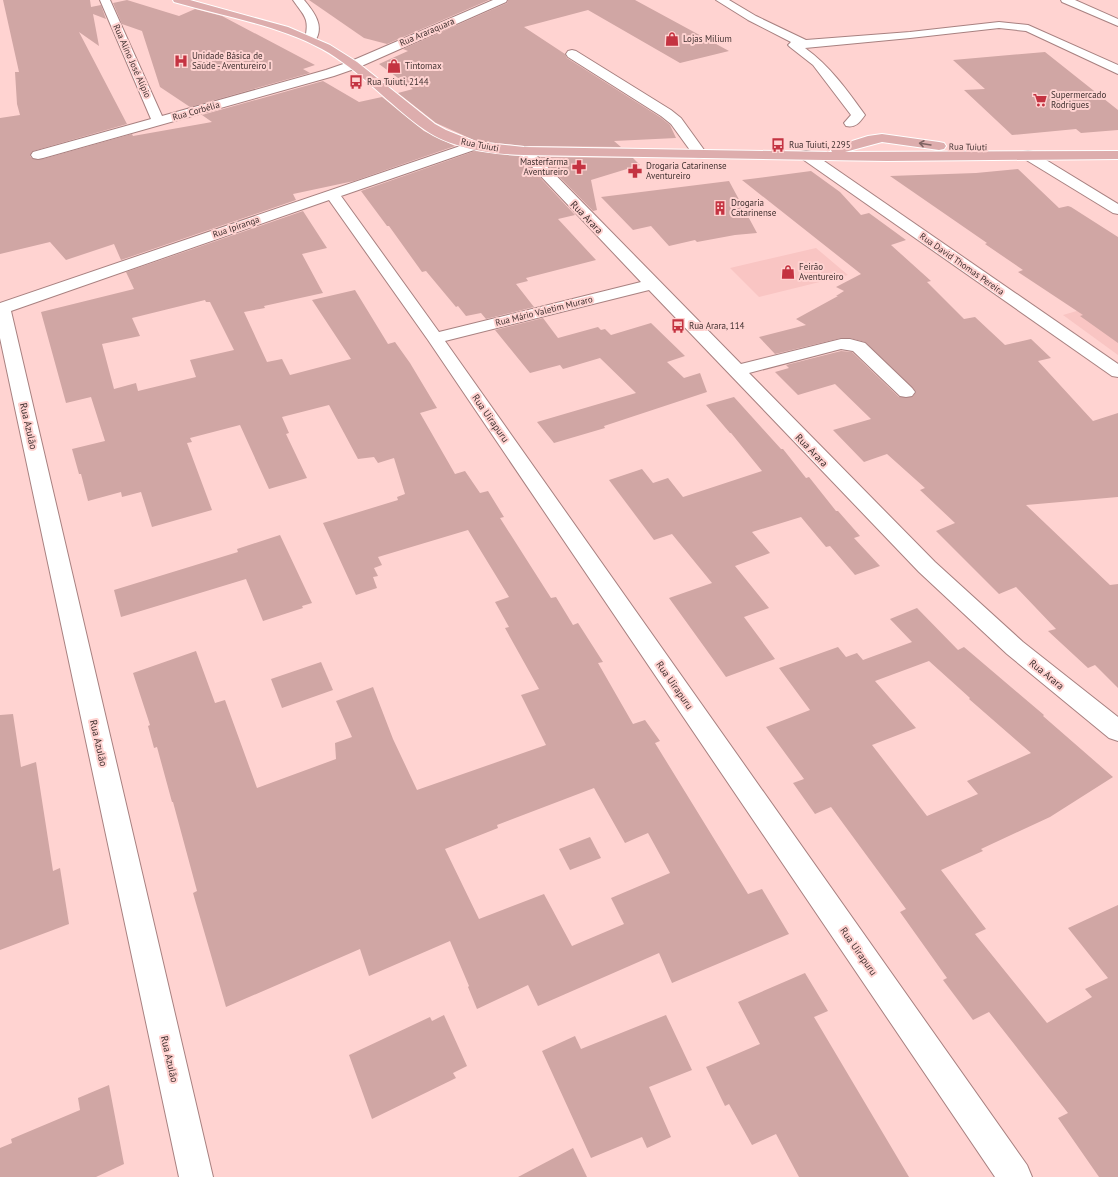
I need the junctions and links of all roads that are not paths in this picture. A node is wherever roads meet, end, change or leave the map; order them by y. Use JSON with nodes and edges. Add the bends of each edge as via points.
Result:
{"nodes":[{"id":1,"x":105,"y":0,"type":"edge"},
{"id":2,"x":178,"y":0,"type":"edge"},
{"id":3,"x":298,"y":0,"type":"edge"},
{"id":4,"x":502,"y":0,"type":"edge"},
{"id":5,"x":721,"y":0,"type":"edge"},
{"id":6,"x":1066,"y":0,"type":"edge"},
{"id":7,"x":1118,"y":24,"type":"edge"},
{"id":8,"x":311,"y":39,"type":"junction"},
{"id":9,"x":804,"y":44,"type":"junction"},
{"id":10,"x":572,"y":54,"type":"dead end"},
{"id":11,"x":353,"y":65,"type":"junction"},
{"id":12,"x":1117,"y":70,"type":"edge"},
{"id":13,"x":859,"y":120,"type":"dead end"},
{"id":14,"x":158,"y":121,"type":"junction"},
{"id":15,"x":873,"y":139,"type":"junction"},
{"id":16,"x":472,"y":146,"type":"junction"},
{"id":17,"x":1118,"y":146,"type":"edge"},
{"id":18,"x":524,"y":151,"type":"junction"},
{"id":19,"x":700,"y":154,"type":"junction"},
{"id":20,"x":38,"y":155,"type":"dead end"},
{"id":21,"x":806,"y":155,"type":"junction"},
{"id":22,"x":1028,"y":155,"type":"junction"},
{"id":23,"x":1118,"y":155,"type":"edge"},
{"id":24,"x":822,"y":156,"type":"junction"},
{"id":25,"x":887,"y":157,"type":"junction"},
{"id":26,"x":332,"y":194,"type":"junction"},
{"id":27,"x":1118,"y":210,"type":"edge"},
{"id":28,"x":652,"y":284,"type":"junction"},
{"id":29,"x":1,"y":309,"type":"edge"},
{"id":30,"x":435,"y":338,"type":"junction"},
{"id":31,"x":736,"y":371,"type":"junction"},
{"id":32,"x":1118,"y":372,"type":"edge"},
{"id":33,"x":906,"y":392,"type":"dead end"},
{"id":34,"x":1118,"y":731,"type":"edge"},
{"id":35,"x":196,"y":1177,"type":"edge"},
{"id":36,"x":1015,"y":1177,"type":"edge"}],
"edges":[{"from":1,"to":14,"type":"street","name":"Rua Alino José Alípio"},
{"from":2,"to":8,"type":"main road","name":"Rua Tuiuti"},
{"from":3,"to":8,"type":"street","via":[[313,17]]},
{"from":4,"to":11,"type":"street","name":"Rua Araraquara"},
{"from":5,"to":9,"type":"street"},
{"from":6,"to":7,"type":"street"},
{"from":8,"to":11,"type":"main road","name":"Rua Tuiuti"},
{"from":9,"to":12,"type":"street","via":[[910,36],[999,25],[1013,26],[1028,28]]},
{"from":9,"to":13,"type":"street","via":[[794,45],[828,74]]},
{"from":10,"to":19,"type":"street","via":[[666,113],[676,121]]},
{"from":11,"to":14,"type":"street","name":"Rua Corbélia"},
{"from":11,"to":16,"type":"main road","name":"Rua Tuiuti","via":[[442,135]]},
{"from":14,"to":20,"type":"street","name":"Rua Corbélia"},
{"from":17,"to":15,"type":"main road","name":"Rua Tuiuti","one_way":true,"via":[[966,147],[893,138]]},
{"from":15,"to":24,"type":"main road","name":"Rua Tuiuti"},
{"from":15,"to":25,"type":"main road","via":[[873,148]]},
{"from":16,"to":18,"type":"main road","name":"Rua Tuiuti"},
{"from":16,"to":26,"type":"street","name":"Rua Ipiranga"},
{"from":18,"to":19,"type":"main road","name":"Rua Tuiuti"},
{"from":18,"to":28,"type":"street","name":"Rua Arara"},
{"from":19,"to":21,"type":"main road","name":"Rua Tuiuti"},
{"from":21,"to":24,"type":"main road","name":"Rua Tuiuti"},
{"from":21,"to":32,"type":"street","name":"Rua David Thomas Pereira"},
{"from":22,"to":23,"type":"main road","name":"Rua Tuiuti"},
{"from":22,"to":25,"type":"main road","name":"Rua Tuiuti"},
{"from":22,"to":27,"type":"street"},
{"from":24,"to":25,"type":"main road","name":"Rua Tuiuti"},
{"from":26,"to":29,"type":"street","name":"Rua Ipiranga"},
{"from":26,"to":30,"type":"street","name":"Rua Uirapuru"},
{"from":28,"to":30,"type":"street","name":"Rua Mário Valetim Muraro"},
{"from":28,"to":31,"type":"street","name":"Rua Arara"},
{"from":29,"to":35,"type":"street","name":"Rua Azulão"},
{"from":30,"to":36,"type":"street","name":"Rua Uirapuru"},
{"from":31,"to":33,"type":"street","via":[[841,344],[850,344],[860,347]]},
{"from":31,"to":34,"type":"street","name":"Rua Arara","via":[[894,535],[970,609],[1014,648]]}]}
